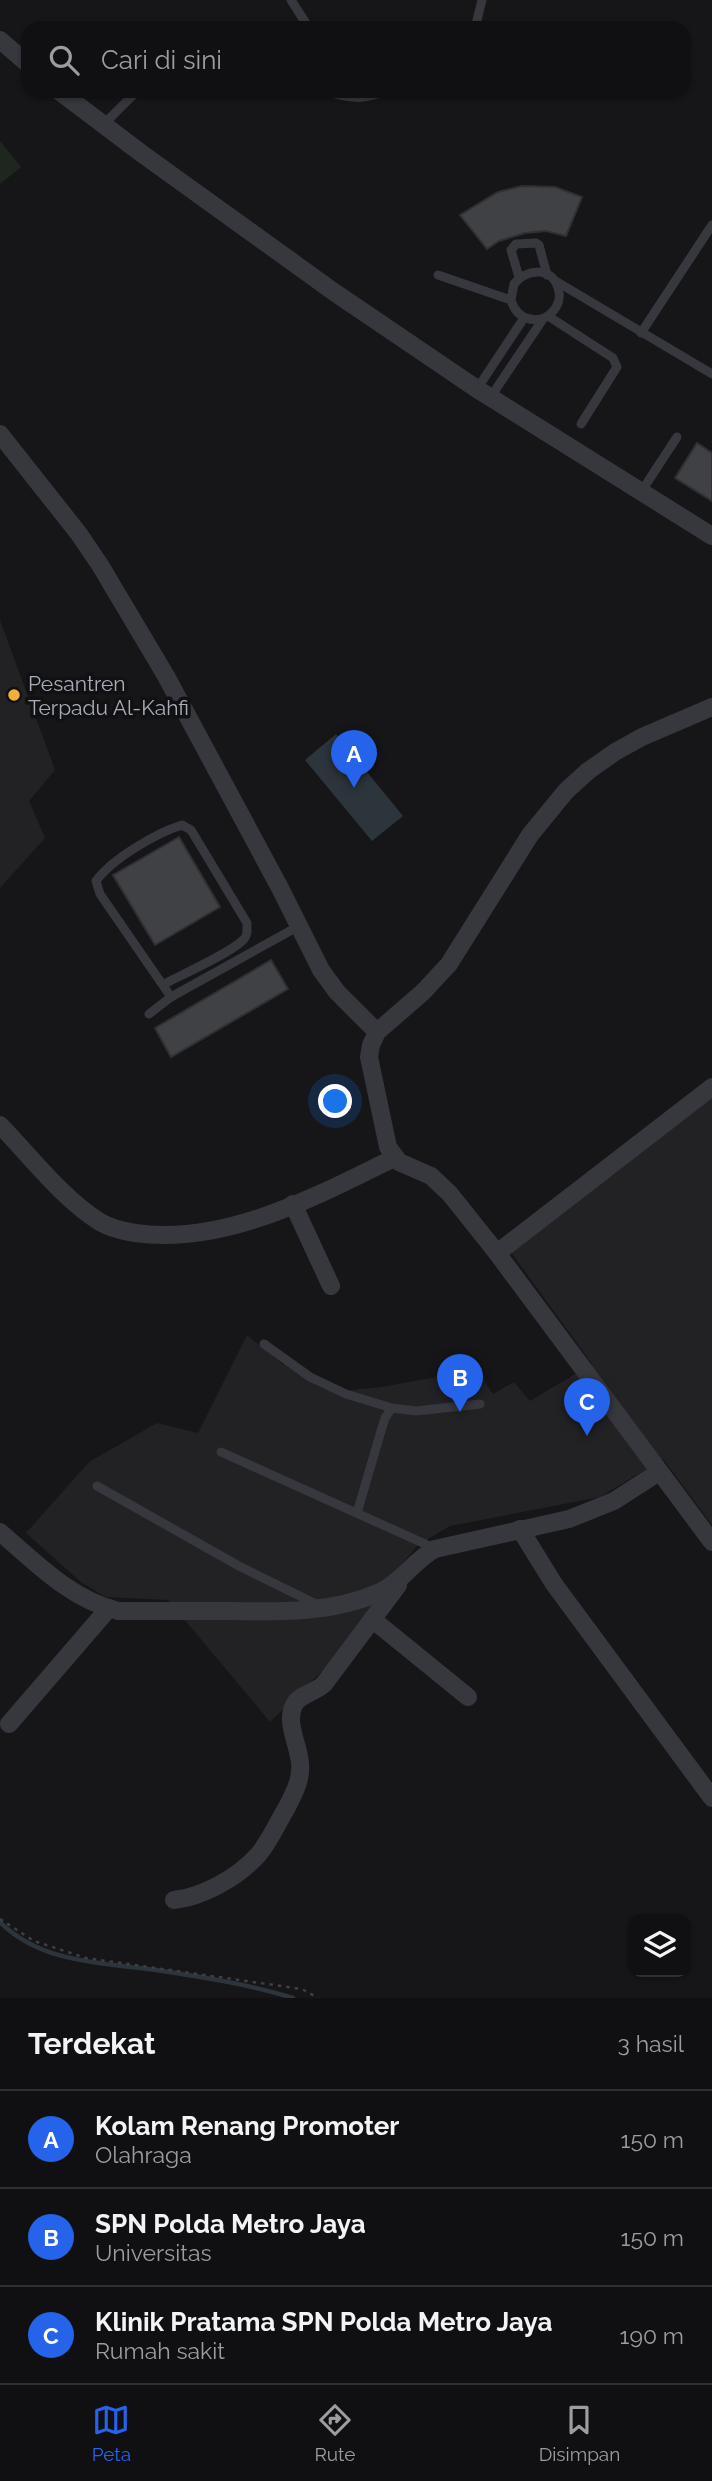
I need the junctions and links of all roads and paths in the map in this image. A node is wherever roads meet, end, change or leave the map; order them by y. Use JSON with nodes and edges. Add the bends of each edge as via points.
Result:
{"nodes":[{"id":1,"x":291,"y":0,"type":"edge"},
{"id":2,"x":482,"y":0,"type":"edge"},
{"id":3,"x":304,"y":21,"type":"edge"},
{"id":4,"x":477,"y":21,"type":"edge"},
{"id":5,"x":0,"y":40,"type":"edge"},
{"id":6,"x":21,"y":58,"type":"edge"},
{"id":7,"x":68,"y":98,"type":"edge"},
{"id":8,"x":130,"y":98,"type":"edge"},
{"id":9,"x":347,"y":98,"type":"edge"},
{"id":10,"x":368,"y":98,"type":"edge"},
{"id":11,"x":103,"y":125,"type":"junction"},
{"id":12,"x":712,"y":225,"type":"edge"},
{"id":13,"x":439,"y":275,"type":"dead end"},
{"id":14,"x":519,"y":277,"type":"junction"},
{"id":15,"x":551,"y":278,"type":"junction"},
{"id":16,"x":511,"y":300,"type":"junction"},
{"id":17,"x":546,"y":317,"type":"junction"},
{"id":18,"x":524,"y":318,"type":"junction"},
{"id":19,"x":641,"y":333,"type":"junction"},
{"id":20,"x":712,"y":374,"type":"edge"},
{"id":21,"x":483,"y":393,"type":"junction"},
{"id":22,"x":581,"y":424,"type":"dead end"},
{"id":23,"x":0,"y":434,"type":"edge"},
{"id":24,"x":677,"y":437,"type":"dead end"},
{"id":25,"x":641,"y":492,"type":"junction"},
{"id":26,"x":712,"y":536,"type":"edge"},
{"id":27,"x":712,"y":707,"type":"edge"},
{"id":28,"x":299,"y":926,"type":"junction"},
{"id":29,"x":164,"y":984,"type":"junction"},
{"id":30,"x":171,"y":998,"type":"junction"},
{"id":31,"x":149,"y":1014,"type":"dead end"},
{"id":32,"x":377,"y":1032,"type":"junction"},
{"id":33,"x":712,"y":1087,"type":"edge"},
{"id":34,"x":0,"y":1125,"type":"edge"},
{"id":35,"x":394,"y":1158,"type":"junction"},
{"id":36,"x":293,"y":1204,"type":"junction"},
{"id":37,"x":497,"y":1253,"type":"junction"},
{"id":38,"x":331,"y":1286,"type":"dead end"},
{"id":39,"x":264,"y":1344,"type":"dead end"},
{"id":40,"x":480,"y":1404,"type":"dead end"},
{"id":41,"x":392,"y":1408,"type":"junction"},
{"id":42,"x":221,"y":1452,"type":"dead end"},
{"id":43,"x":659,"y":1472,"type":"junction"},
{"id":44,"x":97,"y":1486,"type":"dead end"},
{"id":45,"x":356,"y":1513,"type":"junction"},
{"id":46,"x":520,"y":1529,"type":"junction"},
{"id":47,"x":0,"y":1532,"type":"edge"},
{"id":48,"x":712,"y":1542,"type":"edge"},
{"id":49,"x":435,"y":1549,"type":"junction"},
{"id":50,"x":404,"y":1576,"type":"junction"},
{"id":51,"x":109,"y":1608,"type":"junction"},
{"id":52,"x":326,"y":1609,"type":"junction"},
{"id":53,"x":372,"y":1619,"type":"junction"},
{"id":54,"x":468,"y":1697,"type":"dead end"},
{"id":55,"x":9,"y":1724,"type":"dead end"},
{"id":56,"x":712,"y":1798,"type":"edge"},
{"id":57,"x":174,"y":1900,"type":"dead end"},
{"id":58,"x":0,"y":1919,"type":"edge"},
{"id":59,"x":318,"y":1998,"type":"edge"}],
"edges":[{"from":1,"to":3,"type":"lane"},
{"from":2,"to":4,"type":"lane"},
{"from":5,"to":6,"type":"street"},
{"from":7,"to":11,"type":"street"},
{"from":8,"to":11,"type":"lane"},
{"from":9,"to":10,"type":"lane"},
{"from":11,"to":21,"type":"street"},
{"from":12,"to":19,"type":"lane"},
{"from":13,"to":16,"type":"lane"},
{"from":14,"to":15,"type":"lane","via":[[538,272]]},
{"from":14,"to":15,"type":"lane","via":[[510,250],[516,244],[536,243]]},
{"from":14,"to":16,"type":"lane"},
{"from":15,"to":17,"type":"lane","via":[[559,298]]},
{"from":15,"to":19,"type":"lane"},
{"from":16,"to":18,"type":"lane"},
{"from":17,"to":18,"type":"lane"},
{"from":17,"to":21,"type":"lane"},
{"from":17,"to":22,"type":"lane","via":[[613,358],[617,367]]},
{"from":18,"to":21,"type":"lane"},
{"from":19,"to":20,"type":"lane"},
{"from":21,"to":25,"type":"street"},
{"from":23,"to":28,"type":"street","via":[[100,565],[166,676]]},
{"from":24,"to":25,"type":"lane"},
{"from":25,"to":26,"type":"street"},
{"from":27,"to":32,"type":"street","via":[[615,752],[566,791],[530,835],[449,964]]},
{"from":28,"to":30,"type":"lane"},
{"from":28,"to":32,"type":"street","via":[[329,983]]},
{"from":29,"to":29,"type":"lane","via":[[100,894],[96,881],[164,830],[182,825],[191,830],[248,930],[235,946]]},
{"from":29,"to":30,"type":"lane"},
{"from":30,"to":31,"type":"lane"},
{"from":32,"to":35,"type":"street","via":[[370,1045],[369,1068]]},
{"from":33,"to":37,"type":"street"},
{"from":34,"to":36,"type":"street","via":[[83,1210],[122,1231],[201,1234]]},
{"from":35,"to":36,"type":"street"},
{"from":35,"to":37,"type":"street","via":[[441,1184]]},
{"from":36,"to":38,"type":"street"},
{"from":37,"to":43,"type":"street"},
{"from":39,"to":41,"type":"lane","via":[[310,1377]]},
{"from":40,"to":41,"type":"lane"},
{"from":41,"to":45,"type":"lane"},
{"from":42,"to":45,"type":"lane"},
{"from":43,"to":46,"type":"street","via":[[592,1510]]},
{"from":43,"to":48,"type":"street"},
{"from":44,"to":52,"type":"lane"},
{"from":45,"to":49,"type":"lane"},
{"from":46,"to":49,"type":"street"},
{"from":46,"to":56,"type":"street","via":[[554,1584]]},
{"from":47,"to":51,"type":"street","via":[[79,1597]]},
{"from":49,"to":50,"type":"street"},
{"from":50,"to":52,"type":"street","via":[[383,1591]]},
{"from":50,"to":53,"type":"street"},
{"from":51,"to":52,"type":"street"},
{"from":51,"to":55,"type":"street"},
{"from":53,"to":54,"type":"street"},
{"from":53,"to":57,"type":"street","via":[[324,1684],[293,1706],[291,1718],[301,1765],[296,1790],[258,1855],[220,1883]]},
{"from":58,"to":59,"type":"path","via":[[34,1941],[86,1958],[302,1989]]}]}
